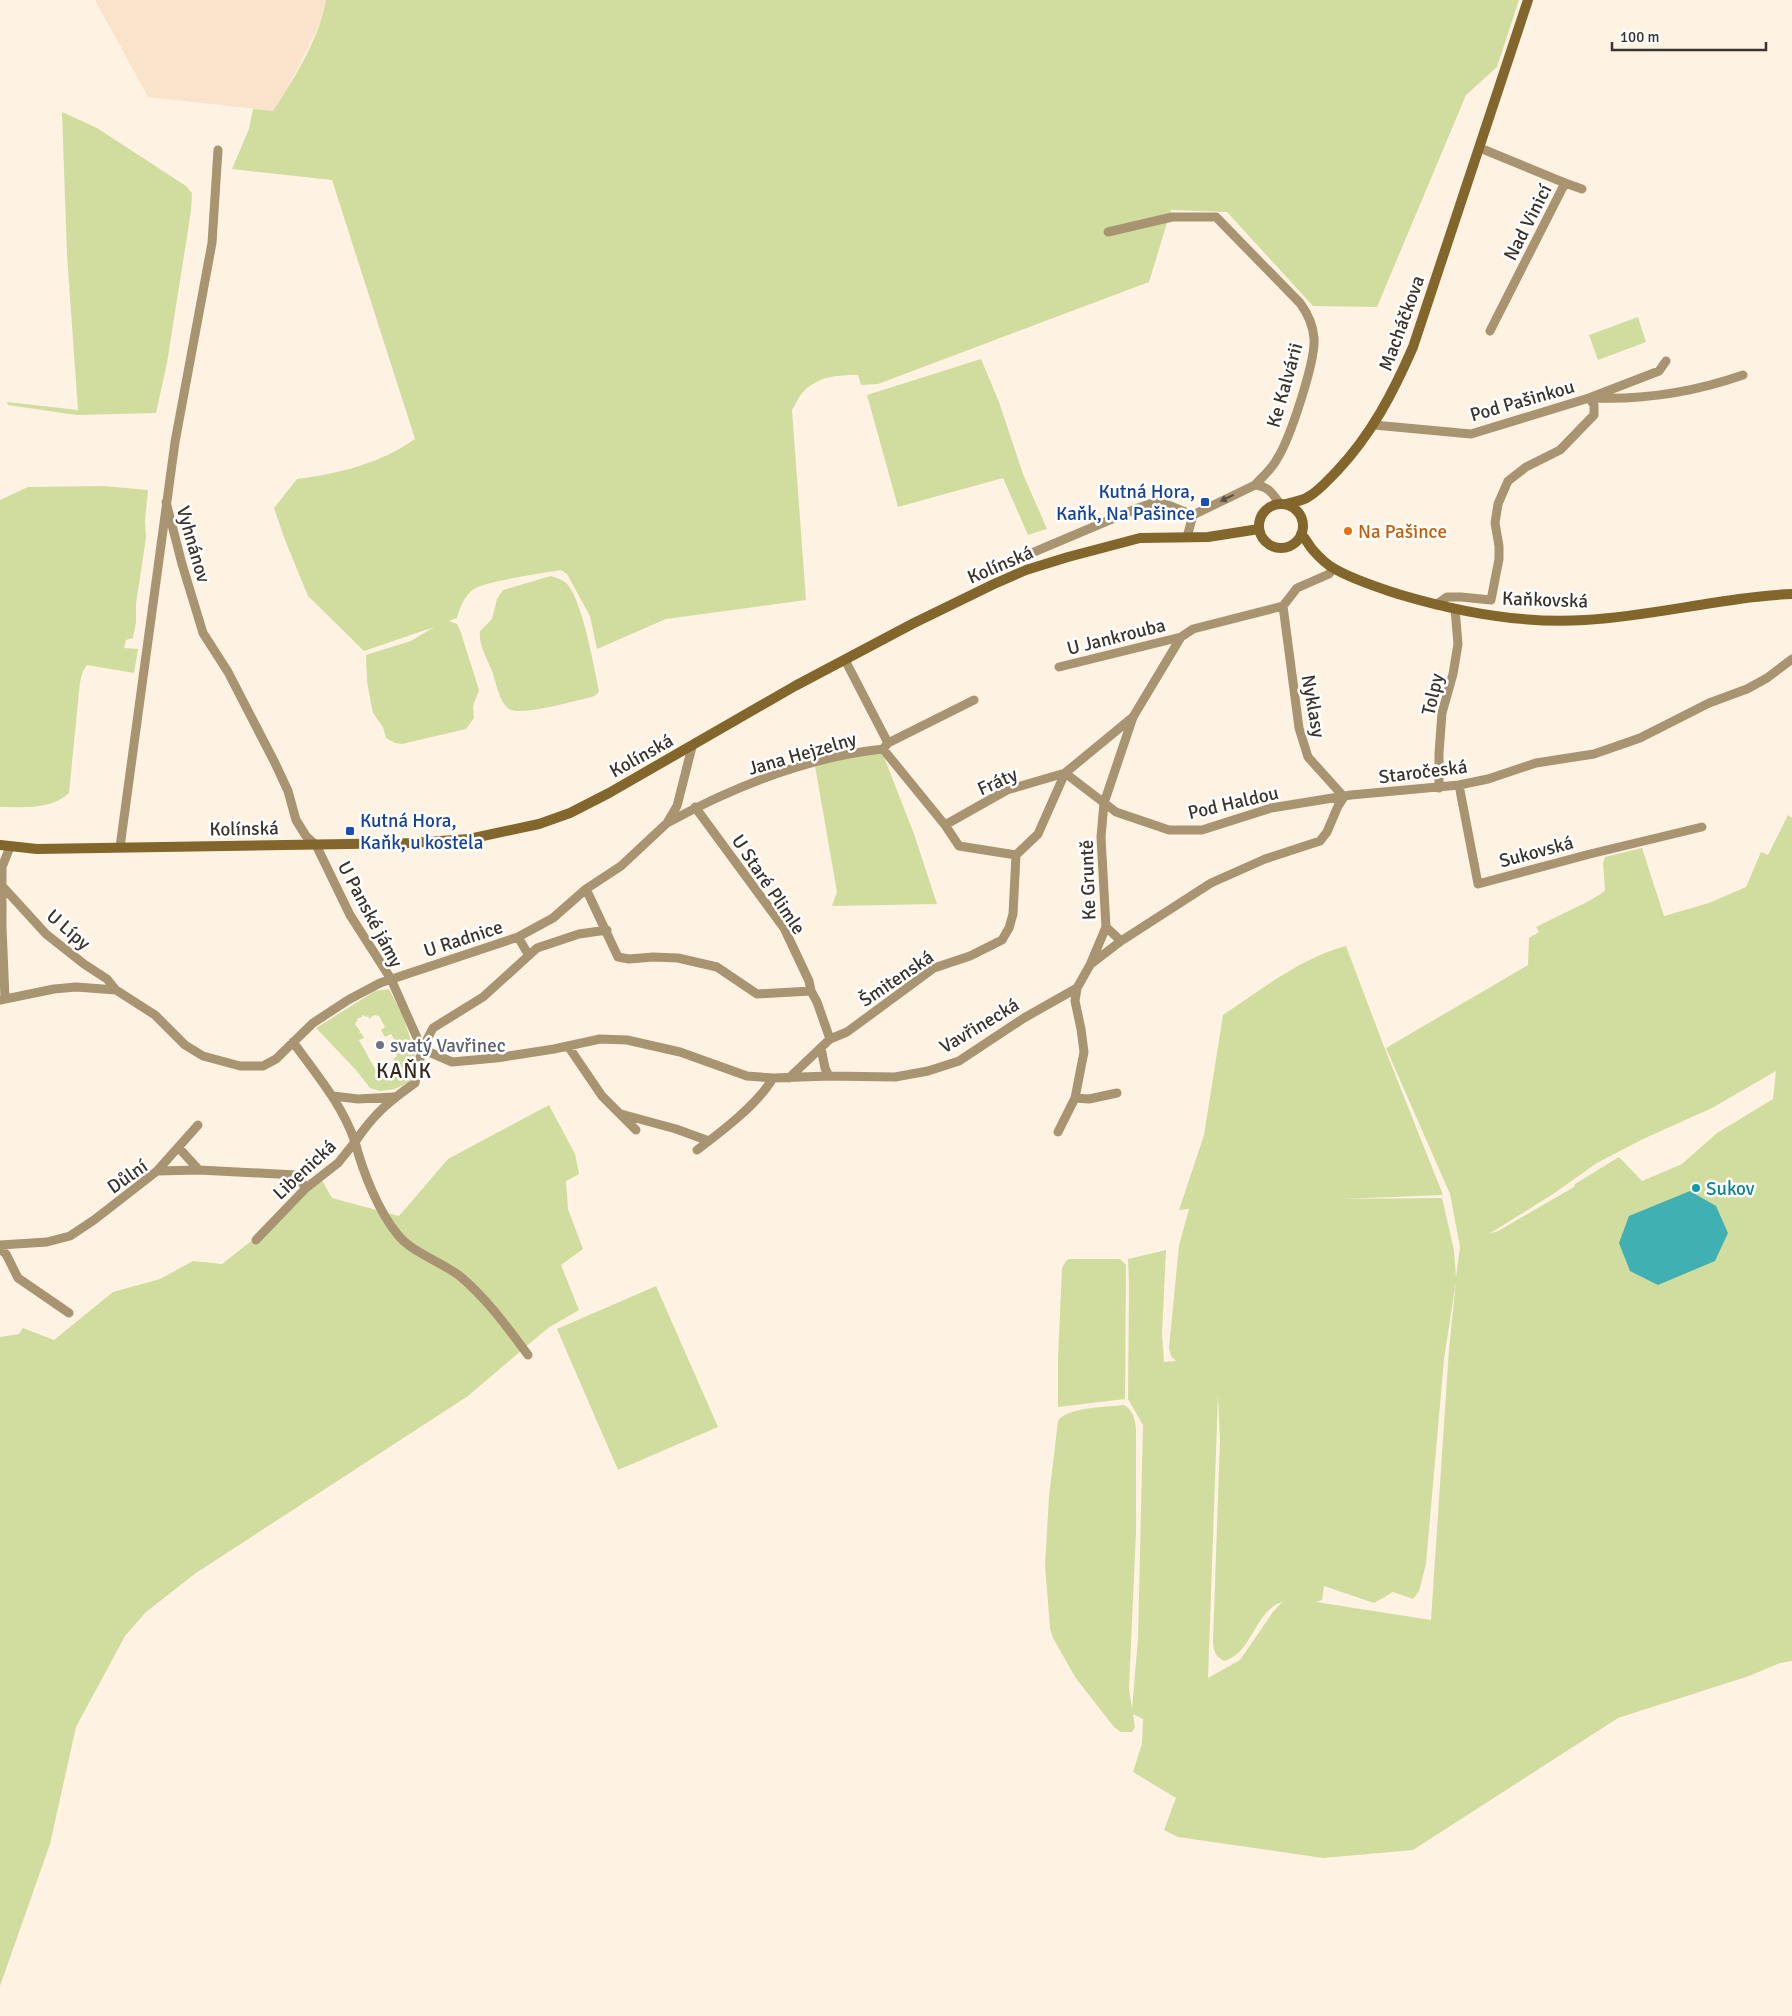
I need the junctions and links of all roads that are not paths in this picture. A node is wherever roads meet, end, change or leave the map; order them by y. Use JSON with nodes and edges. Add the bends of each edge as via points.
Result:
{"nodes":[{"id":1,"x":1528,"y":0,"type":"edge"},
{"id":2,"x":1480,"y":148,"type":"junction"},
{"id":3,"x":218,"y":150,"type":"dead end"},
{"id":4,"x":1565,"y":183,"type":"junction"},
{"id":5,"x":1582,"y":190,"type":"dead end"},
{"id":6,"x":1108,"y":232,"type":"dead end"},
{"id":7,"x":1490,"y":331,"type":"dead end"},
{"id":8,"x":1666,"y":361,"type":"dead end"},
{"id":9,"x":1743,"y":375,"type":"dead end"},
{"id":10,"x":1589,"y":398,"type":"junction"},
{"id":11,"x":1374,"y":425,"type":"junction"},
{"id":12,"x":1255,"y":485,"type":"junction"},
{"id":13,"x":1308,"y":497,"type":"junction"},
{"id":14,"x":166,"y":502,"type":"junction"},
{"id":15,"x":1283,"y":504,"type":"junction"},
{"id":16,"x":1193,"y":515,"type":"junction"},
{"id":17,"x":1300,"y":516,"type":"junction"},
{"id":18,"x":1259,"y":529,"type":"junction"},
{"id":19,"x":1301,"y":534,"type":"junction"},
{"id":20,"x":1188,"y":537,"type":"junction"},
{"id":21,"x":1292,"y":544,"type":"junction"},
{"id":22,"x":1311,"y":548,"type":"junction"},
{"id":23,"x":1333,"y":569,"type":"junction"},
{"id":24,"x":989,"y":572,"type":"dead end"},
{"id":25,"x":1792,"y":594,"type":"edge"},
{"id":26,"x":1436,"y":605,"type":"junction"},
{"id":27,"x":1283,"y":606,"type":"junction"},
{"id":28,"x":1455,"y":609,"type":"junction"},
{"id":29,"x":1181,"y":637,"type":"junction"},
{"id":30,"x":1792,"y":659,"type":"edge"},
{"id":31,"x":845,"y":660,"type":"junction"},
{"id":32,"x":1059,"y":666,"type":"dead end"},
{"id":33,"x":974,"y":700,"type":"dead end"},
{"id":34,"x":1133,"y":717,"type":"junction"},
{"id":35,"x":692,"y":746,"type":"junction"},
{"id":36,"x":885,"y":746,"type":"junction"},
{"id":37,"x":1065,"y":773,"type":"junction"},
{"id":38,"x":1459,"y":785,"type":"junction"},
{"id":39,"x":1439,"y":788,"type":"junction"},
{"id":40,"x":1344,"y":797,"type":"junction"},
{"id":41,"x":1104,"y":803,"type":"junction"},
{"id":42,"x":695,"y":807,"type":"junction"},
{"id":43,"x":667,"y":823,"type":"junction"},
{"id":44,"x":945,"y":825,"type":"junction"},
{"id":45,"x":1702,"y":827,"type":"dead end"},
{"id":46,"x":316,"y":845,"type":"junction"},
{"id":47,"x":5,"y":846,"type":"edge"},
{"id":48,"x":120,"y":847,"type":"junction"},
{"id":49,"x":1016,"y":855,"type":"junction"},
{"id":50,"x":1,"y":868,"type":"edge"},
{"id":51,"x":4,"y":888,"type":"junction"},
{"id":52,"x":586,"y":889,"type":"junction"},
{"id":53,"x":1106,"y":927,"type":"junction"},
{"id":54,"x":607,"y":930,"type":"junction"},
{"id":55,"x":518,"y":937,"type":"junction"},
{"id":56,"x":1121,"y":941,"type":"junction"},
{"id":57,"x":528,"y":954,"type":"junction"},
{"id":58,"x":1090,"y":965,"type":"junction"},
{"id":59,"x":390,"y":979,"type":"junction"},
{"id":60,"x":1077,"y":988,"type":"junction"},
{"id":61,"x":116,"y":990,"type":"junction"},
{"id":62,"x":811,"y":991,"type":"junction"},
{"id":63,"x":2,"y":999,"type":"edge"},
{"id":64,"x":830,"y":1039,"type":"junction"},
{"id":65,"x":292,"y":1042,"type":"junction"},
{"id":66,"x":568,"y":1046,"type":"junction"},
{"id":67,"x":821,"y":1048,"type":"junction"},
{"id":68,"x":422,"y":1049,"type":"junction"},
{"id":69,"x":829,"y":1076,"type":"junction"},
{"id":70,"x":773,"y":1078,"type":"junction"},
{"id":71,"x":790,"y":1078,"type":"junction"},
{"id":72,"x":1117,"y":1092,"type":"dead end"},
{"id":73,"x":333,"y":1096,"type":"junction"},
{"id":74,"x":394,"y":1097,"type":"junction"},
{"id":75,"x":1075,"y":1098,"type":"junction"},
{"id":76,"x":618,"y":1113,"type":"junction"},
{"id":77,"x":198,"y":1125,"type":"dead end"},
{"id":78,"x":636,"y":1130,"type":"dead end"},
{"id":79,"x":1058,"y":1132,"type":"dead end"},
{"id":80,"x":709,"y":1141,"type":"junction"},
{"id":81,"x":355,"y":1142,"type":"junction"},
{"id":82,"x":178,"y":1147,"type":"junction"},
{"id":83,"x":697,"y":1150,"type":"dead end"},
{"id":84,"x":199,"y":1170,"type":"junction"},
{"id":85,"x":157,"y":1171,"type":"junction"},
{"id":86,"x":306,"y":1188,"type":"junction"},
{"id":87,"x":256,"y":1240,"type":"dead end"},
{"id":88,"x":0,"y":1245,"type":"edge"},
{"id":89,"x":0,"y":1249,"type":"edge"},
{"id":90,"x":69,"y":1313,"type":"dead end"},
{"id":91,"x":528,"y":1355,"type":"dead end"}],
"edges":[{"from":1,"to":2,"type":"street","name":"Macháčkova"},
{"from":2,"to":4,"type":"street","name":"Nad Vinicí"},
{"from":2,"to":11,"type":"street","name":"Macháčkova","via":[[1413,347]]},
{"from":3,"to":14,"type":"street","via":[[212,243]]},
{"from":4,"to":5,"type":"street"},
{"from":4,"to":7,"type":"street","name":"Nad Vinicí"},
{"from":6,"to":12,"type":"street","name":"Ke Kalvárii","via":[[1172,217],[1216,217],[1300,303],[1310,320],[1315,340],[1307,379],[1283,449]]},
{"from":8,"to":10,"type":"street","name":"Pod Pašinkou","via":[[1659,371]]},
{"from":9,"to":10,"type":"street","name":"Pod Pašinkou","via":[[1676,394],[1644,398]]},
{"from":10,"to":11,"type":"street","name":"Pod Pašinkou","via":[[1470,434]]},
{"from":10,"to":26,"type":"street","name":"Pod Pašinkou","via":[[1594,405],[1594,415],[1579,432],[1560,450],[1508,480],[1494,524],[1499,560],[1491,600],[1447,598]]},
{"from":11,"to":13,"type":"street","name":"Macháčkova","via":[[1349,458]]},
{"from":12,"to":15,"type":"street","via":[[1268,489]]},
{"from":12,"to":16,"type":"street","one_way":true},
{"from":13,"to":15,"type":"street"},
{"from":13,"to":17,"type":"street"},
{"from":14,"to":46,"type":"street","name":"Vyhnánov","via":[[203,633],[228,672],[275,763],[288,791],[296,820]]},
{"from":14,"to":48,"type":"street","name":"Vyhnánov"},
{"from":15,"to":17,"type":"street","via":[[1292,506]]},
{"from":15,"to":18,"type":"street","via":[[1264,512]]},
{"from":16,"to":20,"type":"street"},
{"from":16,"to":24,"type":"street","via":[[1158,501]]},
{"from":17,"to":19,"type":"street"},
{"from":18,"to":20,"type":"street","name":"Kolínská"},
{"from":18,"to":21,"type":"street","via":[[1261,536],[1272,545]]},
{"from":19,"to":21,"type":"street"},
{"from":19,"to":22,"type":"street","name":"Kaňkovská"},
{"from":20,"to":31,"type":"street","name":"Kolínská","via":[[1140,538],[1026,570]]},
{"from":21,"to":22,"type":"street"},
{"from":22,"to":23,"type":"street","name":"Kaňkovská"},
{"from":23,"to":26,"type":"street","name":"Kaňkovská","via":[[1373,586]]},
{"from":23,"to":27,"type":"street","via":[[1329,574],[1297,588]]},
{"from":25,"to":28,"type":"street","name":"Kaňkovská","via":[[1585,620],[1537,620]]},
{"from":26,"to":28,"type":"street","name":"Kaňkovská"},
{"from":27,"to":29,"type":"street","via":[[1193,629]]},
{"from":27,"to":40,"type":"street","name":"Nyklasy","via":[[1299,728],[1308,757]]},
{"from":28,"to":39,"type":"street","name":"Tolpy","via":[[1458,644],[1442,713]]},
{"from":29,"to":32,"type":"street","name":"U Jankrouba"},
{"from":29,"to":34,"type":"street","name":"Ke Gruntě"},
{"from":30,"to":38,"type":"street","name":"Staročeská","via":[[1767,678],[1626,744],[1594,754],[1536,763],[1488,780]]},
{"from":31,"to":35,"type":"street","name":"Kolínská"},
{"from":31,"to":36,"type":"street","name":"Jana Hejzelny"},
{"from":33,"to":36,"type":"street"},
{"from":34,"to":37,"type":"street","name":"Ke Gruntě"},
{"from":34,"to":41,"type":"street","name":"Ke Gruntě"},
{"from":35,"to":43,"type":"street","name":"U Radnice","via":[[676,806]]},
{"from":35,"to":46,"type":"street","name":"Kolínská","via":[[609,794],[539,824],[469,839],[411,844]]},
{"from":36,"to":42,"type":"street","name":"Jana Hejzelny","via":[[809,764]]},
{"from":36,"to":44,"type":"street"},
{"from":37,"to":41,"type":"street"},
{"from":37,"to":44,"type":"street","name":"Fráty","via":[[1007,790]]},
{"from":37,"to":49,"type":"street","via":[[1038,834]]},
{"from":38,"to":39,"type":"street","name":"Staročeská"},
{"from":38,"to":45,"type":"street","name":"Sukovská","via":[[1478,884]]},
{"from":39,"to":40,"type":"street","name":"Staročeská"},
{"from":40,"to":41,"type":"street","name":"Pod Haldou","via":[[1271,808],[1215,827],[1191,830],[1169,830],[1140,822]]},
{"from":40,"to":56,"type":"street","via":[[1320,841],[1265,859],[1219,879]]},
{"from":41,"to":53,"type":"street","name":"Ke Gruntě","via":[[1101,837]]},
{"from":42,"to":43,"type":"street","name":"Jana Hejzelny"},
{"from":42,"to":62,"type":"street","name":"U Staré Plimle","via":[[784,928]]},
{"from":43,"to":52,"type":"street","name":"U Radnice","via":[[621,866]]},
{"from":44,"to":49,"type":"street","via":[[959,846]]},
{"from":46,"to":48,"type":"street","name":"Kolínská"},
{"from":46,"to":59,"type":"street","name":"U Panské jámy","via":[[350,915]]},
{"from":47,"to":48,"type":"street","name":"Kolínská","via":[[37,850]]},
{"from":47,"to":50,"type":"street"},
{"from":49,"to":64,"type":"street","name":"Šmitenská","via":[[1013,914],[1002,940],[970,956],[934,968],[847,1032]]},
{"from":50,"to":51,"type":"street"},
{"from":51,"to":61,"type":"street","name":"U Lípy","via":[[46,934],[107,979]]},
{"from":51,"to":63,"type":"street"},
{"from":52,"to":54,"type":"street"},
{"from":52,"to":55,"type":"street","name":"U Radnice","via":[[553,918]]},
{"from":53,"to":56,"type":"street"},
{"from":53,"to":58,"type":"street","name":"Ke Gruntě"},
{"from":54,"to":57,"type":"street","via":[[579,934]]},
{"from":54,"to":62,"type":"street","via":[[618,957],[678,958],[717,967],[757,994]]},
{"from":55,"to":57,"type":"street","name":"U Radnice"},
{"from":55,"to":59,"type":"street","name":"U Radnice"},
{"from":56,"to":58,"type":"street"},
{"from":57,"to":68,"type":"street","via":[[483,997],[433,1028]]},
{"from":58,"to":60,"type":"street","name":"Ke Gruntě"},
{"from":59,"to":65,"type":"street","name":"U Panské jámy","via":[[348,1000],[313,1023]]},
{"from":59,"to":68,"type":"street"},
{"from":60,"to":69,"type":"street","name":"Vavřinecká","via":[[959,1061],[895,1077]]},
{"from":60,"to":75,"type":"street","via":[[1075,1001],[1084,1052]]},
{"from":61,"to":63,"type":"street","name":"U Panské jámy","via":[[76,987]]},
{"from":61,"to":65,"type":"street","name":"U Panské jámy","via":[[155,1015],[185,1045],[204,1056],[240,1066],[263,1066]]},
{"from":62,"to":64,"type":"street","name":"U Staré Plimle"},
{"from":64,"to":67,"type":"street","name":"Šmitenská"},
{"from":65,"to":73,"type":"street","name":"Libenická"},
{"from":66,"to":68,"type":"street","name":"Vavřinecká","via":[[452,1062]]},
{"from":66,"to":70,"type":"street","name":"Vavřinecká","via":[[600,1039],[627,1040],[680,1052],[747,1076]]},
{"from":66,"to":76,"type":"street","via":[[589,1079]]},
{"from":67,"to":69,"type":"street"},
{"from":67,"to":71,"type":"street","name":"Šmitenská"},
{"from":68,"to":74,"type":"street","via":[[415,1083]]},
{"from":69,"to":71,"type":"street","name":"Vavřinecká"},
{"from":70,"to":71,"type":"street","name":"Vavřinecká"},
{"from":70,"to":80,"type":"street","via":[[753,1102]]},
{"from":72,"to":75,"type":"street","via":[[1089,1099]]},
{"from":73,"to":74,"type":"street","via":[[358,1100]]},
{"from":73,"to":81,"type":"street","name":"Libenická"},
{"from":74,"to":81,"type":"street","via":[[368,1122]]},
{"from":75,"to":79,"type":"street"},
{"from":76,"to":78,"type":"street"},
{"from":76,"to":80,"type":"street"},
{"from":77,"to":82,"type":"street"},
{"from":80,"to":83,"type":"street"},
{"from":81,"to":86,"type":"street","name":"Libenická","via":[[338,1163]]},
{"from":81,"to":91,"type":"street","via":[[386,1219],[399,1237],[460,1276],[493,1308]]},
{"from":82,"to":84,"type":"street"},
{"from":82,"to":85,"type":"street"},
{"from":84,"to":85,"type":"street","name":"Důlní"},
{"from":84,"to":86,"type":"street","name":"Důlní","via":[[296,1175]]},
{"from":85,"to":88,"type":"street","name":"Důlní","via":[[70,1236],[47,1242]]},
{"from":86,"to":87,"type":"street","name":"Libenická"},
{"from":89,"to":90,"type":"street","via":[[18,1278]]}]}
